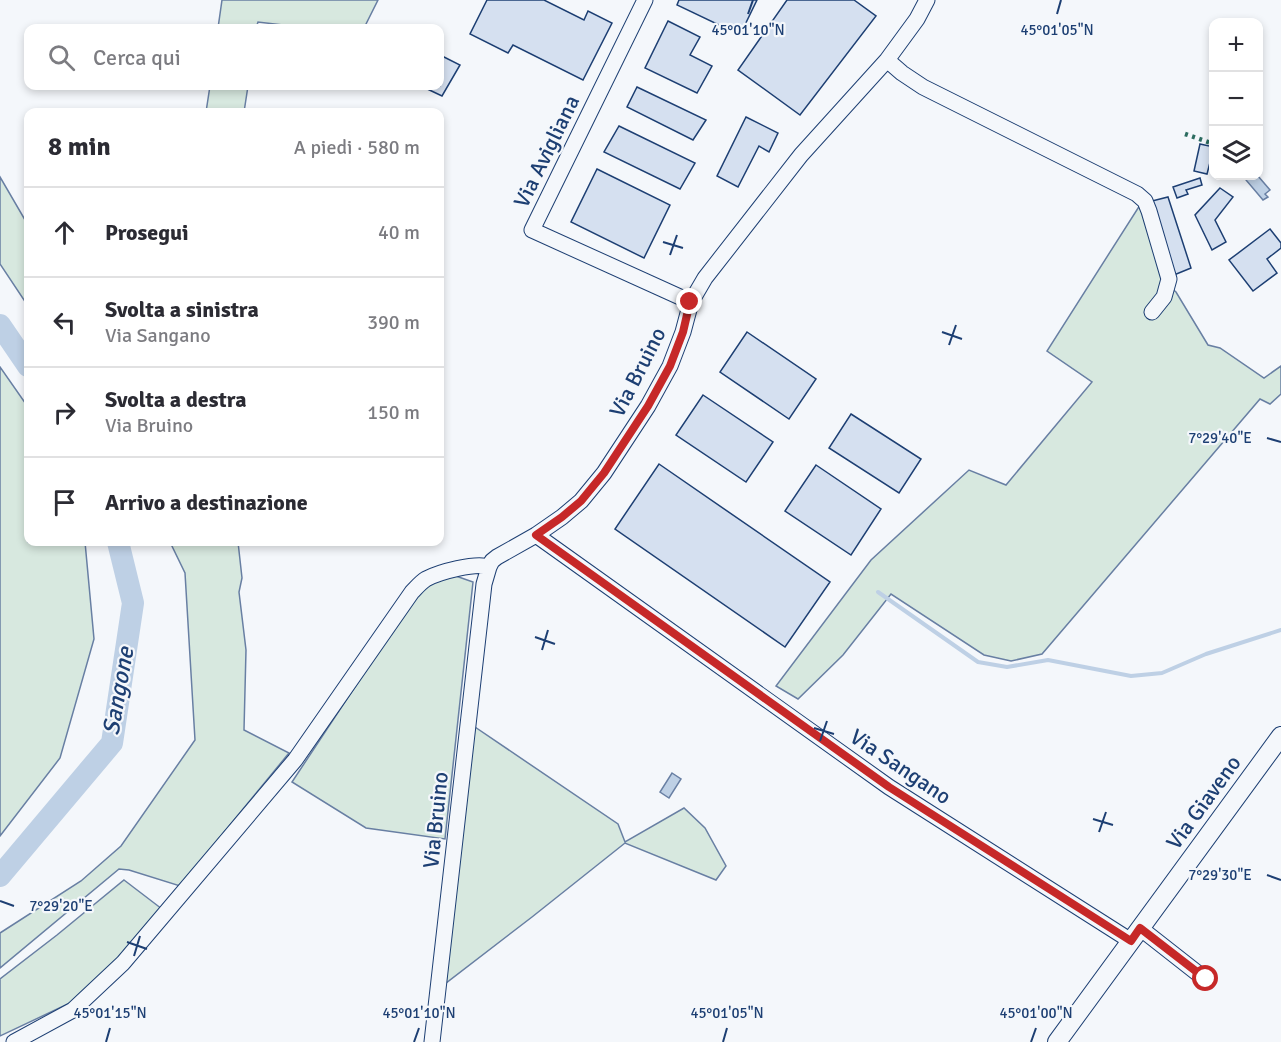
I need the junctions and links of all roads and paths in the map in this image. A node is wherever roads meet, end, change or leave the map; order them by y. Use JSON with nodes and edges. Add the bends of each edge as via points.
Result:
{"nodes":[{"id":1,"x":645,"y":0,"type":"edge"},
{"id":2,"x":927,"y":0,"type":"edge"},
{"id":3,"x":887,"y":60,"type":"junction"},
{"id":4,"x":690,"y":302,"type":"junction"},
{"id":5,"x":1152,"y":312,"type":"dead end"},
{"id":6,"x":536,"y":535,"type":"junction"},
{"id":7,"x":489,"y":567,"type":"junction"},
{"id":8,"x":1281,"y":736,"type":"edge"},
{"id":9,"x":1136,"y":934,"type":"junction"},
{"id":10,"x":1206,"y":979,"type":"dead end"},
{"id":11,"x":14,"y":1042,"type":"edge"},
{"id":12,"x":432,"y":1042,"type":"edge"},
{"id":13,"x":1057,"y":1042,"type":"edge"}],
"edges":[{"from":1,"to":4,"type":"street","name":"Via Avigliana","via":[[532,230]]},
{"from":2,"to":3,"type":"street","name":"Via Bruino"},
{"from":3,"to":4,"type":"street","name":"Via Bruino","via":[[801,155]]},
{"from":3,"to":5,"type":"street","via":[[923,87],[1111,180],[1145,201],[1169,279],[1164,297]]},
{"from":4,"to":6,"type":"street","name":"Via Bruino","via":[[670,366],[604,473],[581,501]]},
{"from":6,"to":7,"type":"street","name":"Via Bruino","via":[[497,557]]},
{"from":6,"to":9,"type":"street","name":"Via Sangano","via":[[889,787]]},
{"from":7,"to":11,"type":"street","via":[[482,564],[450,570],[426,579],[411,592],[295,760],[123,963],[73,1010]]},
{"from":7,"to":12,"type":"street","name":"Via Bruino"},
{"from":8,"to":9,"type":"main road","name":"Via Giaveno"},
{"from":9,"to":10,"type":"street","name":"Via Sangano"},
{"from":9,"to":13,"type":"main road","name":"Via Giaveno"}]}
